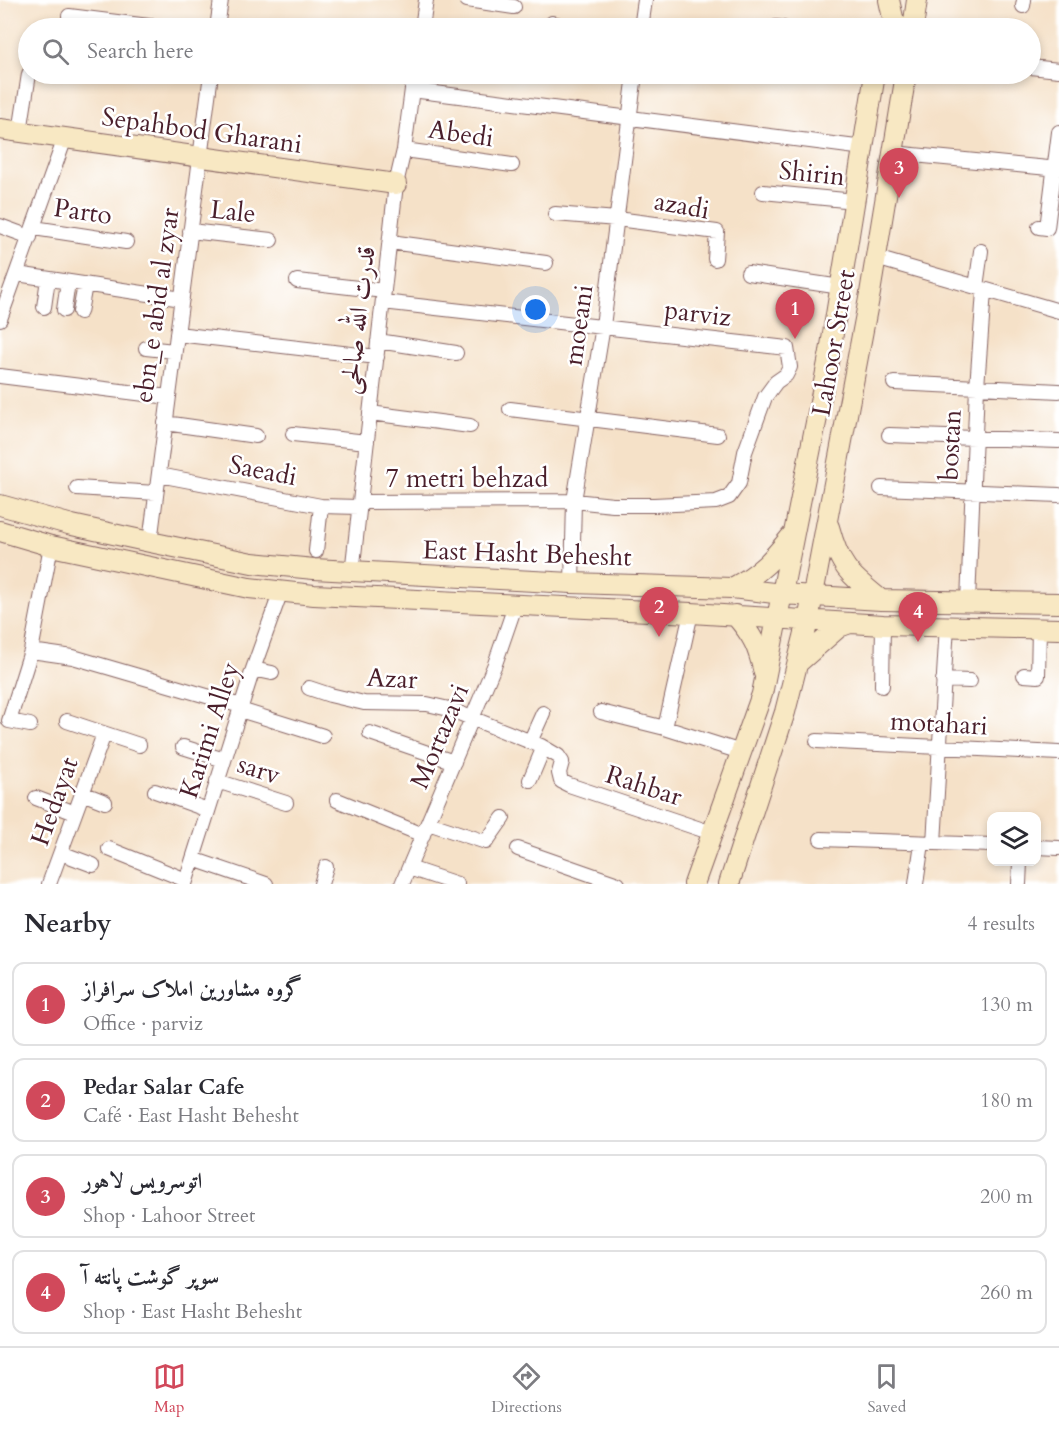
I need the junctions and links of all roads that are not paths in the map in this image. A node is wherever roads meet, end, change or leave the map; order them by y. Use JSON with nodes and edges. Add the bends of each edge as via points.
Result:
{"nodes":[{"id":1,"x":221,"y":0,"type":"edge"},
{"id":2,"x":426,"y":0,"type":"edge"},
{"id":3,"x":467,"y":0,"type":"edge"},
{"id":4,"x":645,"y":0,"type":"edge"},
{"id":5,"x":888,"y":0,"type":"edge"},
{"id":6,"x":917,"y":0,"type":"edge"},
{"id":7,"x":514,"y":7,"type":"dead end"},
{"id":8,"x":69,"y":16,"type":"dead end"},
{"id":9,"x":85,"y":18,"type":"edge"},
{"id":10,"x":218,"y":18,"type":"edge"},
{"id":11,"x":423,"y":18,"type":"edge"},
{"id":12,"x":643,"y":18,"type":"edge"},
{"id":13,"x":884,"y":18,"type":"edge"},
{"id":14,"x":892,"y":18,"type":"edge"},
{"id":15,"x":911,"y":18,"type":"edge"},
{"id":16,"x":1041,"y":68,"type":"edge"},
{"id":17,"x":1059,"y":70,"type":"edge"},
{"id":18,"x":27,"y":84,"type":"edge"},
{"id":19,"x":210,"y":84,"type":"edge"},
{"id":20,"x":413,"y":84,"type":"edge"},
{"id":21,"x":634,"y":84,"type":"edge"},
{"id":22,"x":874,"y":84,"type":"edge"},
{"id":23,"x":904,"y":84,"type":"edge"},
{"id":24,"x":412,"y":90,"type":"junction"},
{"id":25,"x":630,"y":117,"type":"junction"},
{"id":26,"x":0,"y":129,"type":"edge"},
{"id":27,"x":20,"y":132,"type":"junction"},
{"id":28,"x":1059,"y":132,"type":"edge"},
{"id":29,"x":65,"y":138,"type":"junction"},
{"id":30,"x":864,"y":148,"type":"junction"},
{"id":31,"x":404,"y":150,"type":"junction"},
{"id":32,"x":893,"y":153,"type":"junction"},
{"id":33,"x":200,"y":157,"type":"junction"},
{"id":34,"x":512,"y":165,"type":"dead end"},
{"id":35,"x":1056,"y":169,"type":"edge"},
{"id":36,"x":396,"y":184,"type":"junction"},
{"id":37,"x":763,"y":192,"type":"dead end"},
{"id":38,"x":855,"y":201,"type":"junction"},
{"id":39,"x":555,"y":214,"type":"dead end"},
{"id":40,"x":617,"y":219,"type":"junction"},
{"id":41,"x":0,"y":226,"type":"edge"},
{"id":42,"x":1039,"y":227,"type":"dead end"},
{"id":43,"x":190,"y":231,"type":"junction"},
{"id":44,"x":32,"y":233,"type":"junction"},
{"id":45,"x":271,"y":240,"type":"dead end"},
{"id":46,"x":126,"y":242,"type":"dead end"},
{"id":47,"x":390,"y":242,"type":"junction"},
{"id":48,"x":981,"y":251,"type":"dead end"},
{"id":49,"x":876,"y":258,"type":"junction"},
{"id":50,"x":715,"y":259,"type":"dead end"},
{"id":51,"x":546,"y":263,"type":"dead end"},
{"id":52,"x":748,"y":273,"type":"dead end"},
{"id":53,"x":16,"y":274,"type":"junction"},
{"id":54,"x":48,"y":279,"type":"junction"},
{"id":55,"x":297,"y":281,"type":"dead end"},
{"id":56,"x":68,"y":282,"type":"junction"},
{"id":57,"x":85,"y":285,"type":"junction"},
{"id":58,"x":841,"y":287,"type":"junction"},
{"id":59,"x":980,"y":289,"type":"junction"},
{"id":60,"x":384,"y":297,"type":"junction"},
{"id":61,"x":182,"y":299,"type":"junction"},
{"id":62,"x":44,"y":307,"type":"dead end"},
{"id":63,"x":64,"y":310,"type":"dead end"},
{"id":64,"x":1059,"y":311,"type":"edge"},
{"id":65,"x":80,"y":312,"type":"dead end"},
{"id":66,"x":0,"y":319,"type":"edge"},
{"id":67,"x":603,"y":326,"type":"junction"},
{"id":68,"x":177,"y":334,"type":"junction"},
{"id":69,"x":378,"y":341,"type":"junction"},
{"id":70,"x":146,"y":348,"type":"dead end"},
{"id":71,"x":787,"y":348,"type":"joint"},
{"id":72,"x":174,"y":351,"type":"junction"},
{"id":73,"x":456,"y":353,"type":"dead end"},
{"id":74,"x":377,"y":357,"type":"junction"},
{"id":75,"x":0,"y":376,"type":"edge"},
{"id":76,"x":894,"y":383,"type":"dead end"},
{"id":77,"x":977,"y":387,"type":"junction"},
{"id":78,"x":1059,"y":391,"type":"edge"},
{"id":79,"x":169,"y":397,"type":"junction"},
{"id":80,"x":510,"y":410,"type":"dead end"},
{"id":81,"x":370,"y":413,"type":"junction"},
{"id":82,"x":588,"y":419,"type":"junction"},
{"id":83,"x":165,"y":423,"type":"junction"},
{"id":84,"x":470,"y":426,"type":"dead end"},
{"id":85,"x":293,"y":434,"type":"dead end"},
{"id":86,"x":718,"y":435,"type":"dead end"},
{"id":87,"x":889,"y":435,"type":"dead end"},
{"id":88,"x":256,"y":436,"type":"dead end"},
{"id":89,"x":975,"y":437,"type":"junction"},
{"id":90,"x":1059,"y":441,"type":"edge"},
{"id":91,"x":367,"y":442,"type":"junction"},
{"id":92,"x":159,"y":475,"type":"junction"},
{"id":93,"x":77,"y":488,"type":"dead end"},
{"id":94,"x":804,"y":488,"type":"junction"},
{"id":95,"x":881,"y":488,"type":"dead end"},
{"id":96,"x":833,"y":490,"type":"junction"},
{"id":97,"x":156,"y":493,"type":"junction"},
{"id":98,"x":972,"y":493,"type":"junction"},
{"id":99,"x":1059,"y":495,"type":"edge"},
{"id":100,"x":574,"y":501,"type":"junction"},
{"id":101,"x":0,"y":505,"type":"edge"},
{"id":102,"x":360,"y":505,"type":"junction"},
{"id":103,"x":321,"y":506,"type":"junction"},
{"id":104,"x":827,"y":522,"type":"junction"},
{"id":105,"x":796,"y":530,"type":"junction"},
{"id":106,"x":0,"y":531,"type":"edge"},
{"id":107,"x":150,"y":542,"type":"junction"},
{"id":108,"x":51,"y":546,"type":"junction"},
{"id":109,"x":316,"y":550,"type":"dead end"},
{"id":110,"x":352,"y":573,"type":"junction"},
{"id":111,"x":572,"y":583,"type":"junction"},
{"id":112,"x":732,"y":588,"type":"junction"},
{"id":113,"x":281,"y":591,"type":"junction"},
{"id":114,"x":782,"y":594,"type":"junction"},
{"id":115,"x":813,"y":595,"type":"junction"},
{"id":116,"x":881,"y":600,"type":"junction"},
{"id":117,"x":968,"y":601,"type":"junction"},
{"id":118,"x":1059,"y":603,"type":"edge"},
{"id":119,"x":515,"y":606,"type":"junction"},
{"id":120,"x":692,"y":613,"type":"junction"},
{"id":121,"x":735,"y":615,"type":"junction"},
{"id":122,"x":778,"y":618,"type":"junction"},
{"id":123,"x":808,"y":621,"type":"junction"},
{"id":124,"x":850,"y":623,"type":"junction"},
{"id":125,"x":883,"y":625,"type":"junction"},
{"id":126,"x":947,"y":625,"type":"junction"},
{"id":127,"x":1039,"y":628,"type":"junction"},
{"id":128,"x":1059,"y":629,"type":"edge"},
{"id":129,"x":31,"y":651,"type":"junction"},
{"id":130,"x":799,"y":662,"type":"junction"},
{"id":131,"x":253,"y":669,"type":"junction"},
{"id":132,"x":272,"y":673,"type":"dead end"},
{"id":133,"x":1024,"y":675,"type":"dead end"},
{"id":134,"x":766,"y":679,"type":"junction"},
{"id":135,"x":943,"y":680,"type":"junction"},
{"id":136,"x":970,"y":681,"type":"dead end"},
{"id":137,"x":882,"y":686,"type":"dead end"},
{"id":138,"x":309,"y":688,"type":"dead end"},
{"id":139,"x":241,"y":708,"type":"junction"},
{"id":140,"x":543,"y":712,"type":"dead end"},
{"id":141,"x":601,"y":712,"type":"dead end"},
{"id":142,"x":756,"y":713,"type":"junction"},
{"id":143,"x":472,"y":719,"type":"junction"},
{"id":144,"x":67,"y":720,"type":"dead end"},
{"id":145,"x":782,"y":721,"type":"junction"},
{"id":146,"x":30,"y":725,"type":"dead end"},
{"id":147,"x":665,"y":728,"type":"junction"},
{"id":148,"x":370,"y":733,"type":"dead end"},
{"id":149,"x":104,"y":734,"type":"junction"},
{"id":150,"x":323,"y":736,"type":"dead end"},
{"id":151,"x":817,"y":741,"type":"dead end"},
{"id":152,"x":139,"y":745,"type":"dead end"},
{"id":153,"x":536,"y":745,"type":"junction"},
{"id":154,"x":939,"y":746,"type":"junction"},
{"id":155,"x":183,"y":747,"type":"dead end"},
{"id":156,"x":741,"y":752,"type":"junction"},
{"id":157,"x":1059,"y":753,"type":"edge"},
{"id":158,"x":224,"y":760,"type":"junction"},
{"id":159,"x":454,"y":762,"type":"junction"},
{"id":160,"x":530,"y":780,"type":"dead end"},
{"id":161,"x":217,"y":781,"type":"junction"},
{"id":162,"x":155,"y":792,"type":"dead end"},
{"id":163,"x":82,"y":794,"type":"junction"},
{"id":164,"x":36,"y":798,"type":"dead end"},
{"id":165,"x":337,"y":800,"type":"dead end"},
{"id":166,"x":105,"y":802,"type":"dead end"},
{"id":167,"x":286,"y":803,"type":"dead end"},
{"id":168,"x":208,"y":810,"type":"junction"},
{"id":169,"x":75,"y":813,"type":"junction"},
{"id":170,"x":503,"y":818,"type":"dead end"},
{"id":171,"x":426,"y":829,"type":"junction"},
{"id":172,"x":712,"y":833,"type":"junction"},
{"id":173,"x":821,"y":839,"type":"dead end"},
{"id":174,"x":928,"y":843,"type":"junction"},
{"id":175,"x":987,"y":845,"type":"edge"},
{"id":176,"x":1041,"y":847,"type":"edge"},
{"id":177,"x":1059,"y":848,"type":"edge"},
{"id":178,"x":109,"y":849,"type":"dead end"},
{"id":179,"x":518,"y":849,"type":"dead end"},
{"id":180,"x":61,"y":853,"type":"junction"},
{"id":181,"x":193,"y":859,"type":"junction"},
{"id":182,"x":93,"y":865,"type":"dead end"},
{"id":183,"x":1020,"y":866,"type":"edge"},
{"id":184,"x":326,"y":867,"type":"dead end"},
{"id":185,"x":409,"y":868,"type":"junction"},
{"id":186,"x":186,"y":882,"type":"edge"},
{"id":187,"x":732,"y":883,"type":"edge"},
{"id":188,"x":49,"y":884,"type":"edge"},
{"id":189,"x":266,"y":884,"type":"edge"},
{"id":190,"x":321,"y":884,"type":"edge"},
{"id":191,"x":402,"y":884,"type":"edge"},
{"id":192,"x":457,"y":884,"type":"edge"},
{"id":193,"x":618,"y":884,"type":"edge"},
{"id":194,"x":694,"y":884,"type":"edge"},
{"id":195,"x":916,"y":884,"type":"edge"},
{"id":196,"x":1019,"y":884,"type":"edge"}],
"edges":[{"from":1,"to":10,"type":"street"},
{"from":2,"to":11,"type":"street"},
{"from":3,"to":7,"type":"street"},
{"from":4,"to":12,"type":"street"},
{"from":5,"to":13,"type":"main road"},
{"from":5,"to":14,"type":"main road"},
{"from":6,"to":15,"type":"main road"},
{"from":8,"to":9,"type":"street"},
{"from":16,"to":17,"type":"street"},
{"from":18,"to":27,"type":"street"},
{"from":19,"to":33,"type":"street","name":"ebn_e abid al zyar"},
{"from":20,"to":24,"type":"street","name":"قدرت الله صالحی"},
{"from":21,"to":25,"type":"street","name":"moeani"},
{"from":22,"to":30,"type":"main road","name":"Lahoor Street"},
{"from":23,"to":32,"type":"main road","name":"Lahoor Street"},
{"from":24,"to":25,"type":"street"},
{"from":24,"to":31,"type":"street","name":"قدرت الله صالحی"},
{"from":25,"to":30,"type":"street"},
{"from":25,"to":40,"type":"street","name":"moeani"},
{"from":26,"to":27,"type":"main road","name":"Sepahbod Gharani"},
{"from":27,"to":29,"type":"main road","name":"Sepahbod Gharani"},
{"from":28,"to":35,"type":"street"},
{"from":29,"to":33,"type":"main road","name":"Sepahbod Gharani"},
{"from":29,"to":44,"type":"street"},
{"from":30,"to":38,"type":"main road","name":"Lahoor Street"},
{"from":31,"to":34,"type":"street","name":"Abedi"},
{"from":31,"to":36,"type":"street","name":"قدرت الله صالحی"},
{"from":32,"to":35,"type":"street"},
{"from":32,"to":49,"type":"main road","name":"Lahoor Street"},
{"from":33,"to":36,"type":"main road","name":"Sepahbod Gharani"},
{"from":33,"to":43,"type":"street","name":"ebn_e abid al zyar"},
{"from":35,"to":42,"type":"street","via":[[1047,228]]},
{"from":36,"to":47,"type":"street","name":"قدرت الله صالحی"},
{"from":37,"to":38,"type":"street","name":"Shirin"},
{"from":38,"to":58,"type":"main road","name":"Lahoor Street"},
{"from":39,"to":40,"type":"street"},
{"from":40,"to":50,"type":"street","name":"azadi","via":[[717,232]]},
{"from":40,"to":67,"type":"street","name":"moeani"},
{"from":41,"to":44,"type":"street","name":"Parto"},
{"from":43,"to":45,"type":"street","name":"Lale"},
{"from":43,"to":61,"type":"street","name":"ebn_e abid al zyar"},
{"from":44,"to":46,"type":"street","name":"Parto"},
{"from":44,"to":53,"type":"street"},
{"from":47,"to":51,"type":"street"},
{"from":47,"to":60,"type":"street","name":"قدرت الله صالحی"},
{"from":48,"to":59,"type":"street","name":"bostan"},
{"from":49,"to":59,"type":"street"},
{"from":49,"to":96,"type":"main road","name":"Lahoor Street"},
{"from":52,"to":58,"type":"street"},
{"from":53,"to":54,"type":"street"},
{"from":53,"to":66,"type":"street"},
{"from":54,"to":56,"type":"street"},
{"from":54,"to":62,"type":"street"},
{"from":55,"to":60,"type":"street","name":"parviz"},
{"from":56,"to":57,"type":"street"},
{"from":56,"to":63,"type":"street"},
{"from":57,"to":61,"type":"street"},
{"from":57,"to":65,"type":"street"},
{"from":58,"to":94,"type":"main road","name":"Lahoor Street"},
{"from":59,"to":64,"type":"street"},
{"from":59,"to":77,"type":"street","name":"bostan"},
{"from":60,"to":67,"type":"street","name":"parviz"},
{"from":60,"to":69,"type":"street","name":"قدرت الله صالحی"},
{"from":61,"to":68,"type":"street","name":"ebn_e abid al zyar"},
{"from":67,"to":71,"type":"street","name":"parviz"},
{"from":67,"to":82,"type":"street","name":"moeani"},
{"from":68,"to":72,"type":"street","name":"ebn_e abid al zyar"},
{"from":68,"to":74,"type":"street"},
{"from":69,"to":73,"type":"street"},
{"from":69,"to":74,"type":"street","name":"قدرت الله صالحی"},
{"from":70,"to":72,"type":"street"},
{"from":71,"to":100,"type":"street","name":"7 metri behzad","via":[[790,367],[765,396],[738,483],[729,497],[716,502],[654,505]]},
{"from":72,"to":79,"type":"street","name":"ebn_e abid al zyar"},
{"from":74,"to":81,"type":"street","name":"قدرت الله صالحی"},
{"from":75,"to":79,"type":"street"},
{"from":76,"to":77,"type":"street"},
{"from":77,"to":78,"type":"street"},
{"from":77,"to":89,"type":"street","name":"bostan"},
{"from":79,"to":83,"type":"street","name":"ebn_e abid al zyar"},
{"from":80,"to":82,"type":"street"},
{"from":81,"to":84,"type":"street"},
{"from":81,"to":91,"type":"street","name":"قدرت الله صالحی"},
{"from":82,"to":86,"type":"street"},
{"from":82,"to":100,"type":"street","name":"moeani"},
{"from":83,"to":88,"type":"street"},
{"from":83,"to":92,"type":"street","name":"ebn_e abid al zyar"},
{"from":85,"to":91,"type":"street"},
{"from":87,"to":89,"type":"street"},
{"from":89,"to":90,"type":"street"},
{"from":89,"to":98,"type":"street","name":"bostan"},
{"from":91,"to":102,"type":"street","name":"قدرت الله صالحی"},
{"from":92,"to":97,"type":"street","name":"ebn_e abid al zyar"},
{"from":92,"to":103,"type":"street","name":"Saeadi"},
{"from":93,"to":97,"type":"street"},
{"from":94,"to":96,"type":"main road"},
{"from":94,"to":105,"type":"main road","name":"Lahoor Street"},
{"from":95,"to":98,"type":"street"},
{"from":96,"to":104,"type":"main road","name":"Lahoor Street"},
{"from":97,"to":107,"type":"street","name":"ebn_e abid al zyar"},
{"from":98,"to":99,"type":"street"},
{"from":98,"to":117,"type":"street","name":"bostan"},
{"from":100,"to":102,"type":"street","name":"7 metri behzad"},
{"from":100,"to":111,"type":"street","name":"moeani"},
{"from":101,"to":107,"type":"main road","name":"East Hasht Behesht"},
{"from":102,"to":103,"type":"street","name":"Saeadi"},
{"from":102,"to":110,"type":"street","name":"قدرت الله صالحی"},
{"from":103,"to":109,"type":"street"},
{"from":104,"to":115,"type":"main road","name":"Lahoor Street"},
{"from":104,"to":116,"type":"main road","via":[[836,553],[848,572]]},
{"from":105,"to":112,"type":"main road","via":[[772,561]]},
{"from":105,"to":114,"type":"main road","name":"Lahoor Street"},
{"from":106,"to":108,"type":"main road","name":"East Hasht Behesht"},
{"from":107,"to":110,"type":"main road","name":"East Hasht Behesht","via":[[252,563]]},
{"from":108,"to":113,"type":"main road","name":"East Hasht Behesht","via":[[249,588]]},
{"from":108,"to":129,"type":"street"},
{"from":110,"to":111,"type":"main road","name":"East Hasht Behesht"},
{"from":111,"to":112,"type":"main road","name":"East Hasht Behesht"},
{"from":112,"to":114,"type":"main road","name":"East Hasht Behesht"},
{"from":113,"to":119,"type":"main road","name":"East Hasht Behesht"},
{"from":113,"to":131,"type":"street","name":"Karimi Alley"},
{"from":114,"to":115,"type":"main road","name":"East Hasht Behesht"},
{"from":114,"to":122,"type":"main road","name":"Lahoor Street"},
{"from":115,"to":116,"type":"main road","name":"East Hasht Behesht"},
{"from":115,"to":123,"type":"main road","name":"Lahoor Street"},
{"from":116,"to":117,"type":"main road","name":"East Hasht Behesht"},
{"from":117,"to":118,"type":"main road","name":"East Hasht Behesht"},
{"from":119,"to":120,"type":"main road","name":"East Hasht Behesht"},
{"from":119,"to":143,"type":"street","name":"Mortazavi"},
{"from":120,"to":121,"type":"main road","name":"East Hasht Behesht"},
{"from":120,"to":147,"type":"street"},
{"from":121,"to":122,"type":"main road","name":"East Hasht Behesht"},
{"from":121,"to":134,"type":"main road","via":[[756,643]]},
{"from":122,"to":123,"type":"main road","name":"East Hasht Behesht"},
{"from":122,"to":134,"type":"main road","name":"Lahoor Street"},
{"from":123,"to":124,"type":"main road","name":"East Hasht Behesht"},
{"from":123,"to":130,"type":"main road","name":"Lahoor Street"},
{"from":124,"to":125,"type":"main road","name":"East Hasht Behesht"},
{"from":124,"to":130,"type":"main road","via":[[838,627]]},
{"from":125,"to":126,"type":"main road","name":"East Hasht Behesht"},
{"from":125,"to":137,"type":"street"},
{"from":126,"to":127,"type":"main road","name":"East Hasht Behesht"},
{"from":126,"to":135,"type":"street"},
{"from":127,"to":128,"type":"main road","name":"East Hasht Behesht"},
{"from":127,"to":133,"type":"street","via":[[1038,676]]},
{"from":129,"to":139,"type":"street","via":[[82,660]]},
{"from":129,"to":146,"type":"street","via":[[9,721]]},
{"from":130,"to":145,"type":"main road","name":"Lahoor Street"},
{"from":131,"to":132,"type":"street"},
{"from":131,"to":139,"type":"street","name":"Karimi Alley"},
{"from":134,"to":142,"type":"main road","name":"Lahoor Street"},
{"from":135,"to":136,"type":"street"},
{"from":135,"to":154,"type":"street"},
{"from":138,"to":143,"type":"street","name":"Azar","via":[[364,703],[427,704]]},
{"from":139,"to":150,"type":"street"},
{"from":139,"to":158,"type":"street","name":"Karimi Alley"},
{"from":140,"to":153,"type":"street"},
{"from":141,"to":147,"type":"street"},
{"from":142,"to":145,"type":"main road","via":[[773,711]]},
{"from":142,"to":156,"type":"main road","name":"Lahoor Street"},
{"from":143,"to":153,"type":"street","name":"Azar"},
{"from":143,"to":159,"type":"street","name":"Mortazavi"},
{"from":144,"to":149,"type":"street"},
{"from":145,"to":187,"type":"main road","name":"Lahoor Street"},
{"from":147,"to":156,"type":"street"},
{"from":148,"to":159,"type":"street"},
{"from":149,"to":152,"type":"street"},
{"from":149,"to":163,"type":"street","name":"Hedayat"},
{"from":151,"to":154,"type":"street","name":"motahari"},
{"from":153,"to":160,"type":"street"},
{"from":153,"to":172,"type":"street","name":"Rahbar","via":[[558,756],[562,762],[561,781]]},
{"from":154,"to":157,"type":"street","name":"motahari"},
{"from":154,"to":174,"type":"street"},
{"from":155,"to":158,"type":"street"},
{"from":156,"to":172,"type":"main road","name":"Lahoor Street"},
{"from":158,"to":161,"type":"street","name":"Karimi Alley"},
{"from":159,"to":171,"type":"street","name":"Mortazavi"},
{"from":161,"to":167,"type":"street","name":"sarv"},
{"from":161,"to":168,"type":"street","name":"Karimi Alley"},
{"from":162,"to":168,"type":"street"},
{"from":163,"to":166,"type":"street"},
{"from":163,"to":169,"type":"street","name":"Hedayat"},
{"from":164,"to":169,"type":"street"},
{"from":165,"to":171,"type":"street"},
{"from":168,"to":181,"type":"street","name":"Karimi Alley"},
{"from":169,"to":180,"type":"street","name":"Hedayat"},
{"from":170,"to":171,"type":"street","via":[[486,842]]},
{"from":171,"to":185,"type":"street","name":"Mortazavi"},
{"from":172,"to":194,"type":"main road","name":"Lahoor Street"},
{"from":173,"to":174,"type":"street"},
{"from":174,"to":175,"type":"street"},
{"from":174,"to":195,"type":"street"},
{"from":176,"to":177,"type":"street"},
{"from":178,"to":186,"type":"street"},
{"from":179,"to":193,"type":"street"},
{"from":180,"to":182,"type":"street"},
{"from":180,"to":188,"type":"street","name":"Hedayat"},
{"from":181,"to":186,"type":"street","name":"Karimi Alley"},
{"from":181,"to":189,"type":"street"},
{"from":183,"to":196,"type":"street"},
{"from":184,"to":190,"type":"street"},
{"from":185,"to":191,"type":"street","name":"Mortazavi"},
{"from":185,"to":192,"type":"street"}]}
